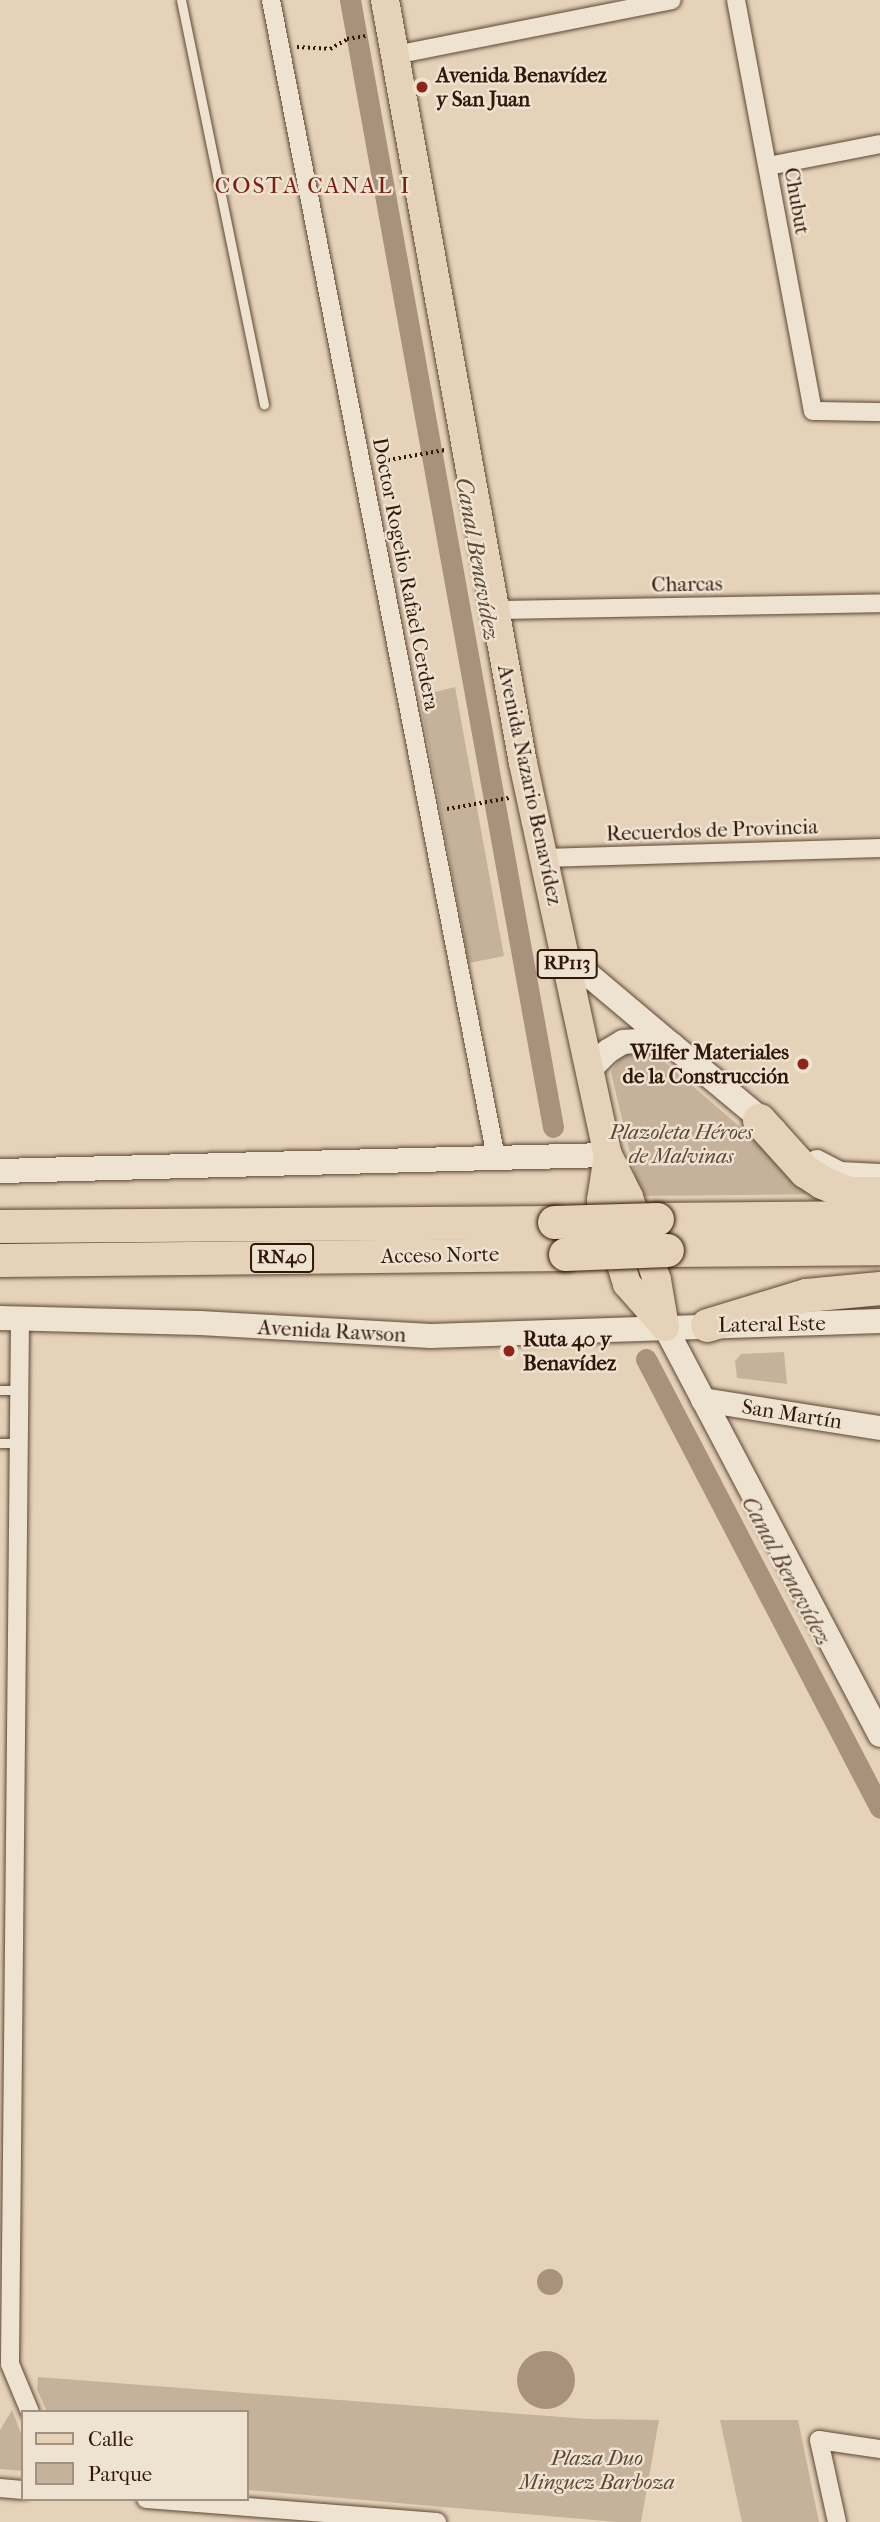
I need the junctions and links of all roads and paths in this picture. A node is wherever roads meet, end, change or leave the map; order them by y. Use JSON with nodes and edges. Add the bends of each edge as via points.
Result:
{"nodes":[{"id":1,"x":181,"y":0,"type":"edge"},
{"id":2,"x":271,"y":0,"type":"edge"},
{"id":3,"x":385,"y":0,"type":"edge"},
{"id":4,"x":672,"y":0,"type":"edge"},
{"id":5,"x":736,"y":0,"type":"edge"},
{"id":6,"x":366,"y":36,"type":"dead end"},
{"id":7,"x":292,"y":47,"type":"dead end"},
{"id":8,"x":395,"y":55,"type":"junction"},
{"id":9,"x":880,"y":144,"type":"edge"},
{"id":10,"x":768,"y":166,"type":"junction"},
{"id":11,"x":264,"y":405,"type":"dead end"},
{"id":12,"x":880,"y":412,"type":"edge"},
{"id":13,"x":440,"y":451,"type":"dead end"},
{"id":14,"x":372,"y":463,"type":"dead end"},
{"id":15,"x":880,"y":603,"type":"edge"},
{"id":16,"x":495,"y":610,"type":"junction"},
{"id":17,"x":503,"y":799,"type":"dead end"},
{"id":18,"x":438,"y":811,"type":"dead end"},
{"id":19,"x":880,"y":848,"type":"edge"},
{"id":20,"x":544,"y":858,"type":"junction"},
{"id":21,"x":565,"y":955,"type":"junction"},
{"id":22,"x":672,"y":1045,"type":"junction"},
{"id":23,"x":590,"y":1070,"type":"junction"},
{"id":24,"x":759,"y":1120,"type":"junction"},
{"id":25,"x":608,"y":1155,"type":"junction"},
{"id":26,"x":496,"y":1157,"type":"junction"},
{"id":27,"x":0,"y":1171,"type":"edge"},
{"id":28,"x":880,"y":1176,"type":"edge"},
{"id":29,"x":880,"y":1193,"type":"edge"},
{"id":30,"x":880,"y":1217,"type":"edge"},
{"id":31,"x":0,"y":1226,"type":"edge"},
{"id":32,"x":662,"y":1235,"type":"junction"},
{"id":33,"x":880,"y":1248,"type":"edge"},
{"id":34,"x":0,"y":1259,"type":"edge"},
{"id":35,"x":880,"y":1288,"type":"edge"},
{"id":36,"x":10,"y":1319,"type":"edge"},
{"id":37,"x":880,"y":1321,"type":"edge"},
{"id":38,"x":707,"y":1325,"type":"junction"},
{"id":39,"x":665,"y":1327,"type":"junction"},
{"id":40,"x":0,"y":1390,"type":"edge"},
{"id":41,"x":19,"y":1390,"type":"junction"},
{"id":42,"x":703,"y":1400,"type":"junction"},
{"id":43,"x":880,"y":1428,"type":"edge"},
{"id":44,"x":0,"y":1443,"type":"edge"},
{"id":45,"x":19,"y":1443,"type":"junction"},
{"id":46,"x":880,"y":1735,"type":"edge"},
{"id":47,"x":5,"y":2272,"type":"edge"},
{"id":48,"x":10,"y":2364,"type":"junction"},
{"id":49,"x":0,"y":2381,"type":"edge"},
{"id":50,"x":29,"y":2410,"type":"edge"},
{"id":51,"x":880,"y":2449,"type":"edge"},
{"id":52,"x":0,"y":2488,"type":"edge"},
{"id":53,"x":21,"y":2490,"type":"edge"},
{"id":54,"x":162,"y":2501,"type":"edge"},
{"id":55,"x":279,"y":2516,"type":"edge"},
{"id":56,"x":437,"y":2522,"type":"edge"},
{"id":57,"x":837,"y":2522,"type":"edge"}],
"edges":[{"from":1,"to":11,"type":"lane"},
{"from":2,"to":26,"type":"street","name":"Doctor Rogelio Rafael Cerdera"},
{"from":3,"to":8,"type":"main road","name":"Avenida Nazario Benavídez","number":"RP113"},
{"from":4,"to":8,"type":"street"},
{"from":5,"to":10,"type":"street","name":"Chubut"},
{"from":6,"to":7,"type":"path","via":[[347,39],[330,49]]},
{"from":8,"to":16,"type":"main road","name":"Avenida Nazario Benavídez","number":"RP113"},
{"from":9,"to":10,"type":"street"},
{"from":10,"to":12,"type":"street","name":"Chubut","via":[[813,411]]},
{"from":13,"to":14,"type":"path"},
{"from":15,"to":16,"type":"street","name":"Charcas"},
{"from":16,"to":20,"type":"main road","name":"Avenida Nazario Benavídez","number":"RP113"},
{"from":17,"to":18,"type":"path"},
{"from":19,"to":20,"type":"street","name":"Recuerdos de Provincia"},
{"from":20,"to":21,"type":"main road","name":"Avenida Nazario Benavídez","number":"RP113"},
{"from":21,"to":22,"type":"street"},
{"from":21,"to":23,"type":"main road","name":"Avenida Nazario Benavídez","number":"RP113"},
{"from":22,"to":23,"type":"street","via":[[650,1040],[623,1042]]},
{"from":22,"to":24,"type":"street"},
{"from":23,"to":25,"type":"main road","name":"Avenida Nazario Benavídez","number":"RP113"},
{"from":24,"to":28,"type":"street","via":[[829,1169]]},
{"from":24,"to":29,"type":"highway","via":[[805,1171],[822,1182],[848,1193]]},
{"from":25,"to":26,"type":"street"},
{"from":25,"to":39,"type":"main road","name":"Avenida Nazario Benavídez","number":"RP113","via":[[629,1197],[657,1280]]},
{"from":26,"to":27,"type":"street"},
{"from":30,"to":32,"type":"highway","name":"Acceso Norte","number":"RN40"},
{"from":31,"to":32,"type":"highway","name":"Acceso Norte","number":"RN40","bridge":true,"via":[[554,1222]]},
{"from":32,"to":33,"type":"highway","name":"Acceso Norte","number":"RN40"},
{"from":32,"to":34,"type":"highway","name":"Acceso Norte","number":"RN40","bridge":true,"via":[[565,1254]]},
{"from":35,"to":38,"type":"highway","via":[[806,1296]]},
{"from":36,"to":39,"type":"street","name":"Avenida Rawson","via":[[200,1323],[431,1336]]},
{"from":36,"to":41,"type":"street"},
{"from":37,"to":38,"type":"street","name":"Lateral Este"},
{"from":38,"to":39,"type":"street","name":"Lateral Este"},
{"from":39,"to":42,"type":"street","name":"Avenida Nazario Benavídez","number":"RP113"},
{"from":40,"to":41,"type":"lane"},
{"from":41,"to":45,"type":"street"},
{"from":42,"to":43,"type":"street","name":"San Martín"},
{"from":42,"to":46,"type":"street","name":"Avenida Nazario Benavídez","number":"RP113"},
{"from":44,"to":45,"type":"lane"},
{"from":45,"to":47,"type":"street"},
{"from":47,"to":48,"type":"street"},
{"from":48,"to":49,"type":"street"},
{"from":48,"to":50,"type":"street"},
{"from":51,"to":57,"type":"street","via":[[820,2440]]},
{"from":52,"to":53,"type":"street"},
{"from":54,"to":55,"type":"street"},
{"from":55,"to":56,"type":"street"}]}
